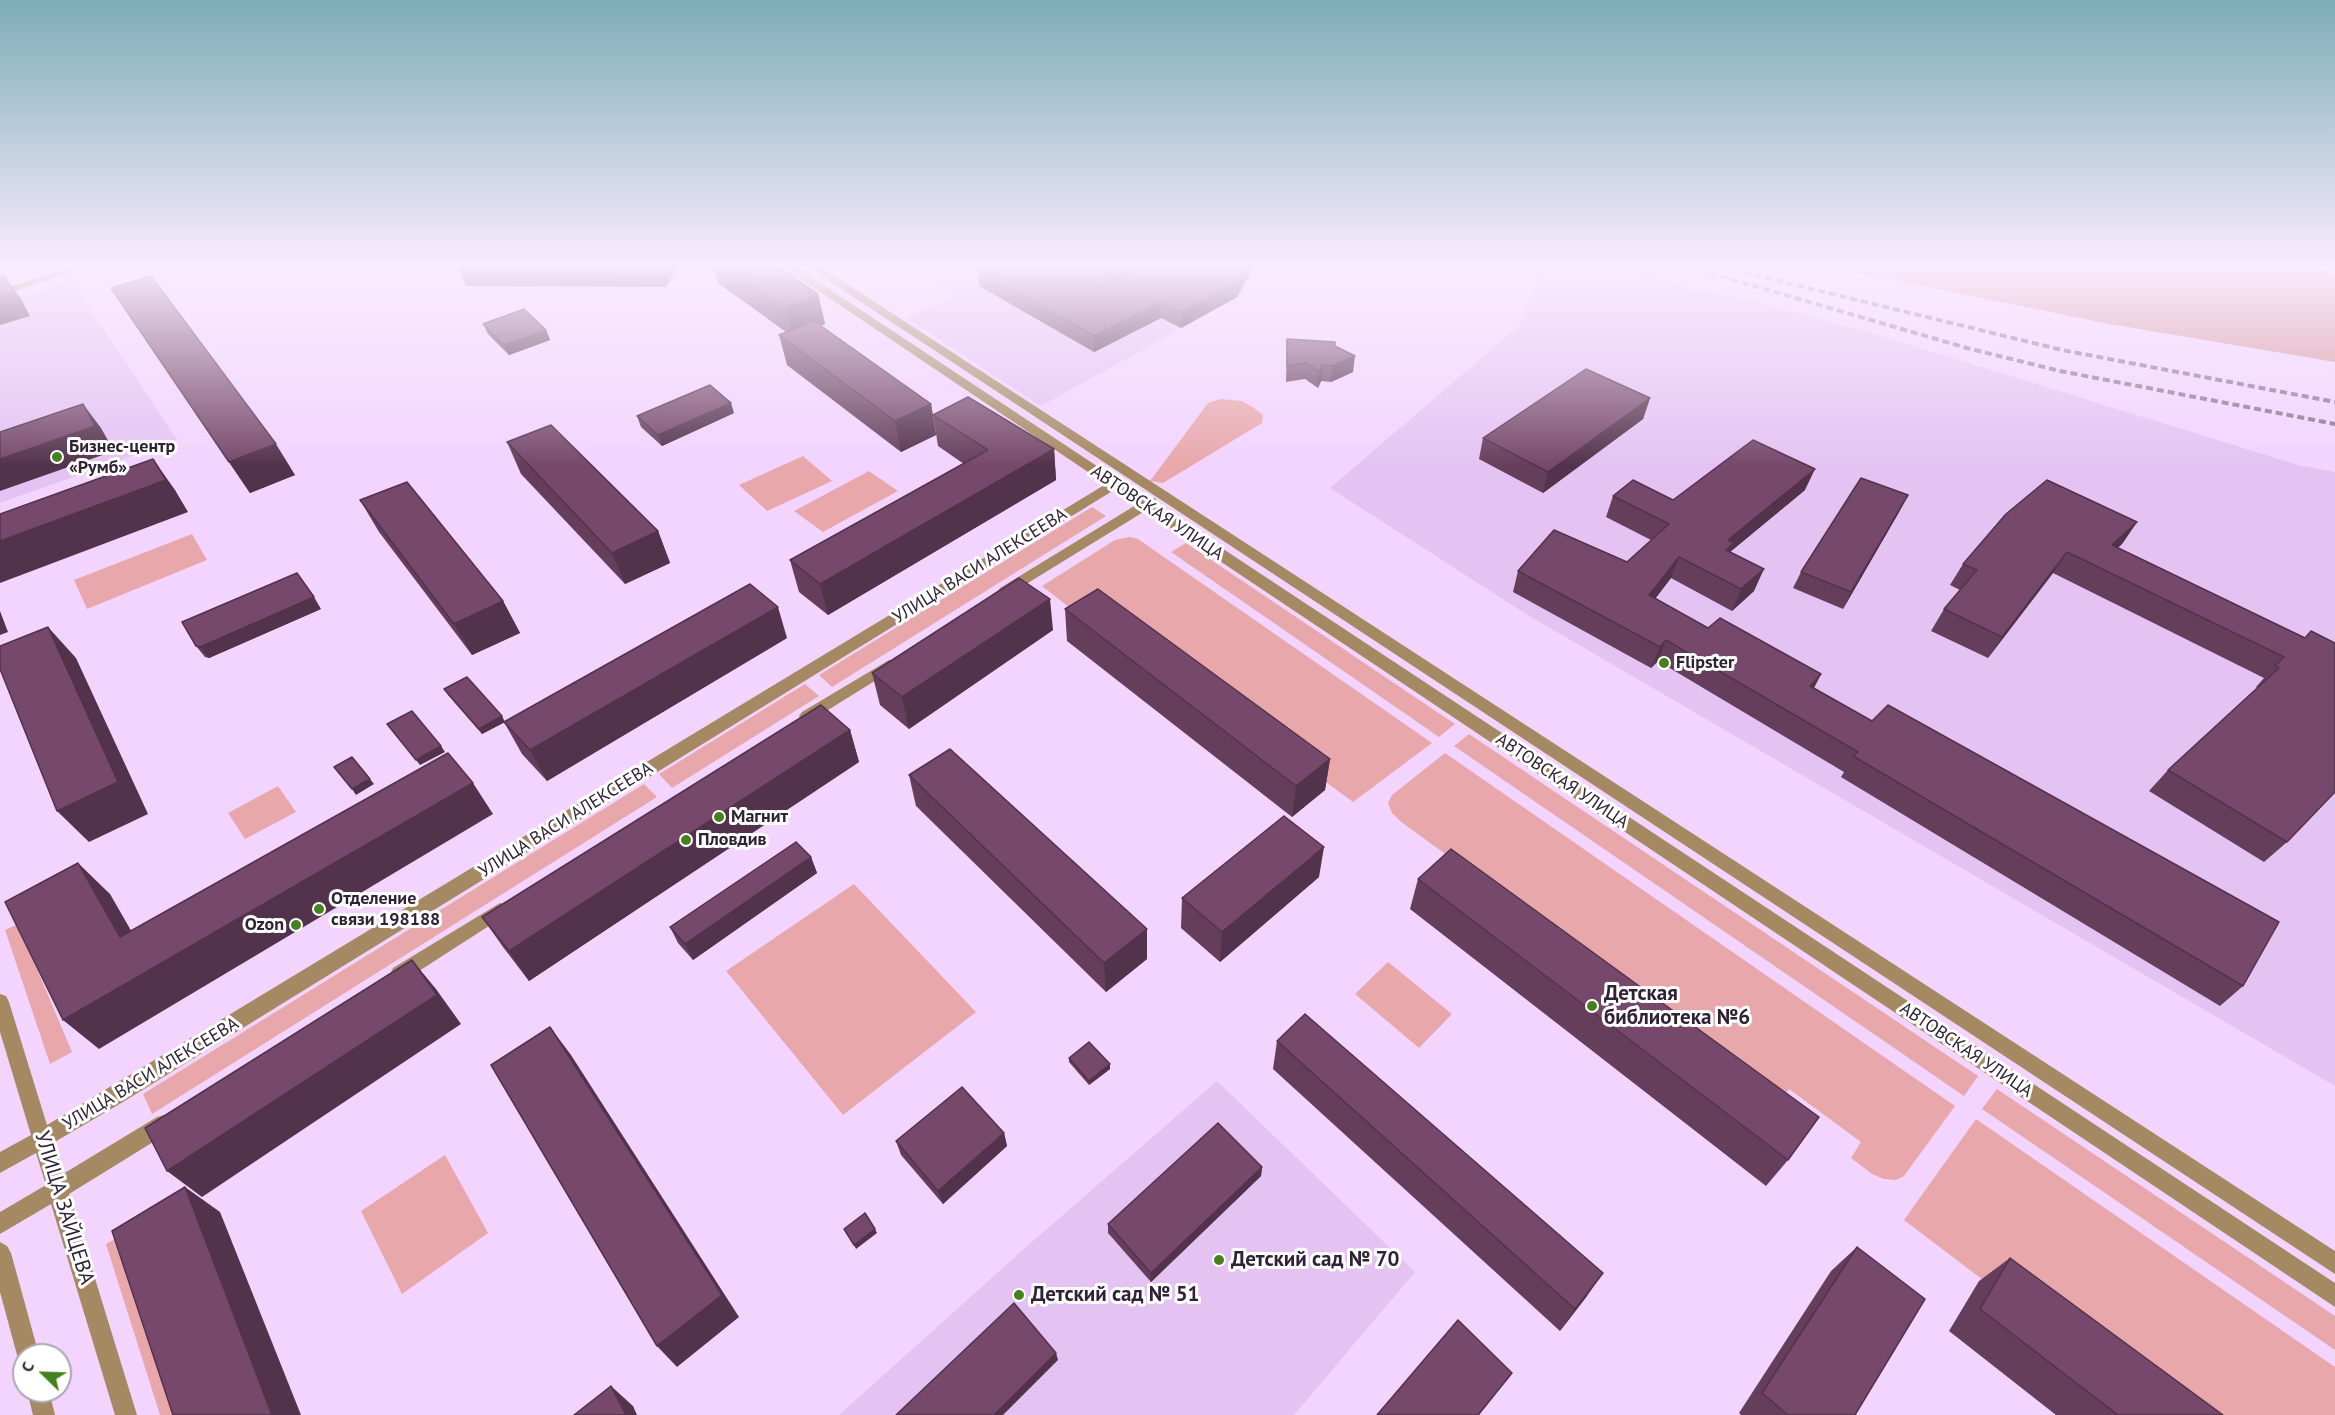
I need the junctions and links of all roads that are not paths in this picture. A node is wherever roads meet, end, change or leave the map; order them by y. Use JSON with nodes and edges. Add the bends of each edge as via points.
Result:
{"nodes":[{"id":1,"x":887,"y":333,"type":"edge"},
{"id":2,"x":914,"y":333,"type":"edge"},
{"id":3,"x":1130,"y":475,"type":"junction"},
{"id":4,"x":1114,"y":484,"type":"junction"},
{"id":5,"x":1161,"y":495,"type":"junction"},
{"id":6,"x":1144,"y":505,"type":"junction"},
{"id":7,"x":989,"y":601,"type":"edge"},
{"id":8,"x":902,"y":656,"type":"edge"},
{"id":9,"x":795,"y":724,"type":"edge"},
{"id":10,"x":513,"y":902,"type":"edge"},
{"id":11,"x":387,"y":982,"type":"edge"},
{"id":12,"x":0,"y":1002,"type":"edge"},
{"id":13,"x":175,"y":1117,"type":"edge"},
{"id":14,"x":43,"y":1139,"type":"junction"},
{"id":15,"x":0,"y":1163,"type":"edge"},
{"id":16,"x":58,"y":1189,"type":"junction"},
{"id":17,"x":0,"y":1224,"type":"edge"},
{"id":18,"x":0,"y":1252,"type":"edge"},
{"id":19,"x":2335,"y":1263,"type":"edge"},
{"id":20,"x":2335,"y":1296,"type":"edge"},
{"id":21,"x":25,"y":1343,"type":"edge"},
{"id":22,"x":126,"y":1415,"type":"edge"}],
"edges":[{"from":1,"to":4,"type":"street","name":"АВТОВСКАЯ УЛИЦА"},
{"from":2,"to":3,"type":"street","name":"АВТОВСКАЯ УЛИЦА"},
{"from":3,"to":4,"type":"street","name":"УЛИЦА ВАСИ АЛЕКСЕЕВА"},
{"from":3,"to":5,"type":"street","name":"АВТОВСКАЯ УЛИЦА"},
{"from":4,"to":6,"type":"street","name":"АВТОВСКАЯ УЛИЦА"},
{"from":4,"to":14,"type":"street","name":"УЛИЦА ВАСИ АЛЕКСЕЕВА"},
{"from":5,"to":6,"type":"street","name":"УЛИЦА ВАСИ АЛЕКСЕЕВА"},
{"from":5,"to":19,"type":"street","name":"АВТОВСКАЯ УЛИЦА"},
{"from":6,"to":7,"type":"street","name":"УЛИЦА ВАСИ АЛЕКСЕЕВА"},
{"from":6,"to":20,"type":"street","name":"АВТОВСКАЯ УЛИЦА"},
{"from":8,"to":9,"type":"street"},
{"from":10,"to":11,"type":"street"},
{"from":12,"to":14,"type":"street","name":"УЛИЦА ЗАЙЦЕВА"},
{"from":13,"to":16,"type":"street"},
{"from":14,"to":15,"type":"street","name":"УЛИЦА ВАСИ АЛЕКСЕЕВА"},
{"from":14,"to":16,"type":"street","name":"УЛИЦА ЗАЙЦЕВА"},
{"from":16,"to":17,"type":"street"},
{"from":16,"to":22,"type":"street","name":"УЛИЦА ЗАЙЦЕВА"},
{"from":18,"to":21,"type":"street"}]}
